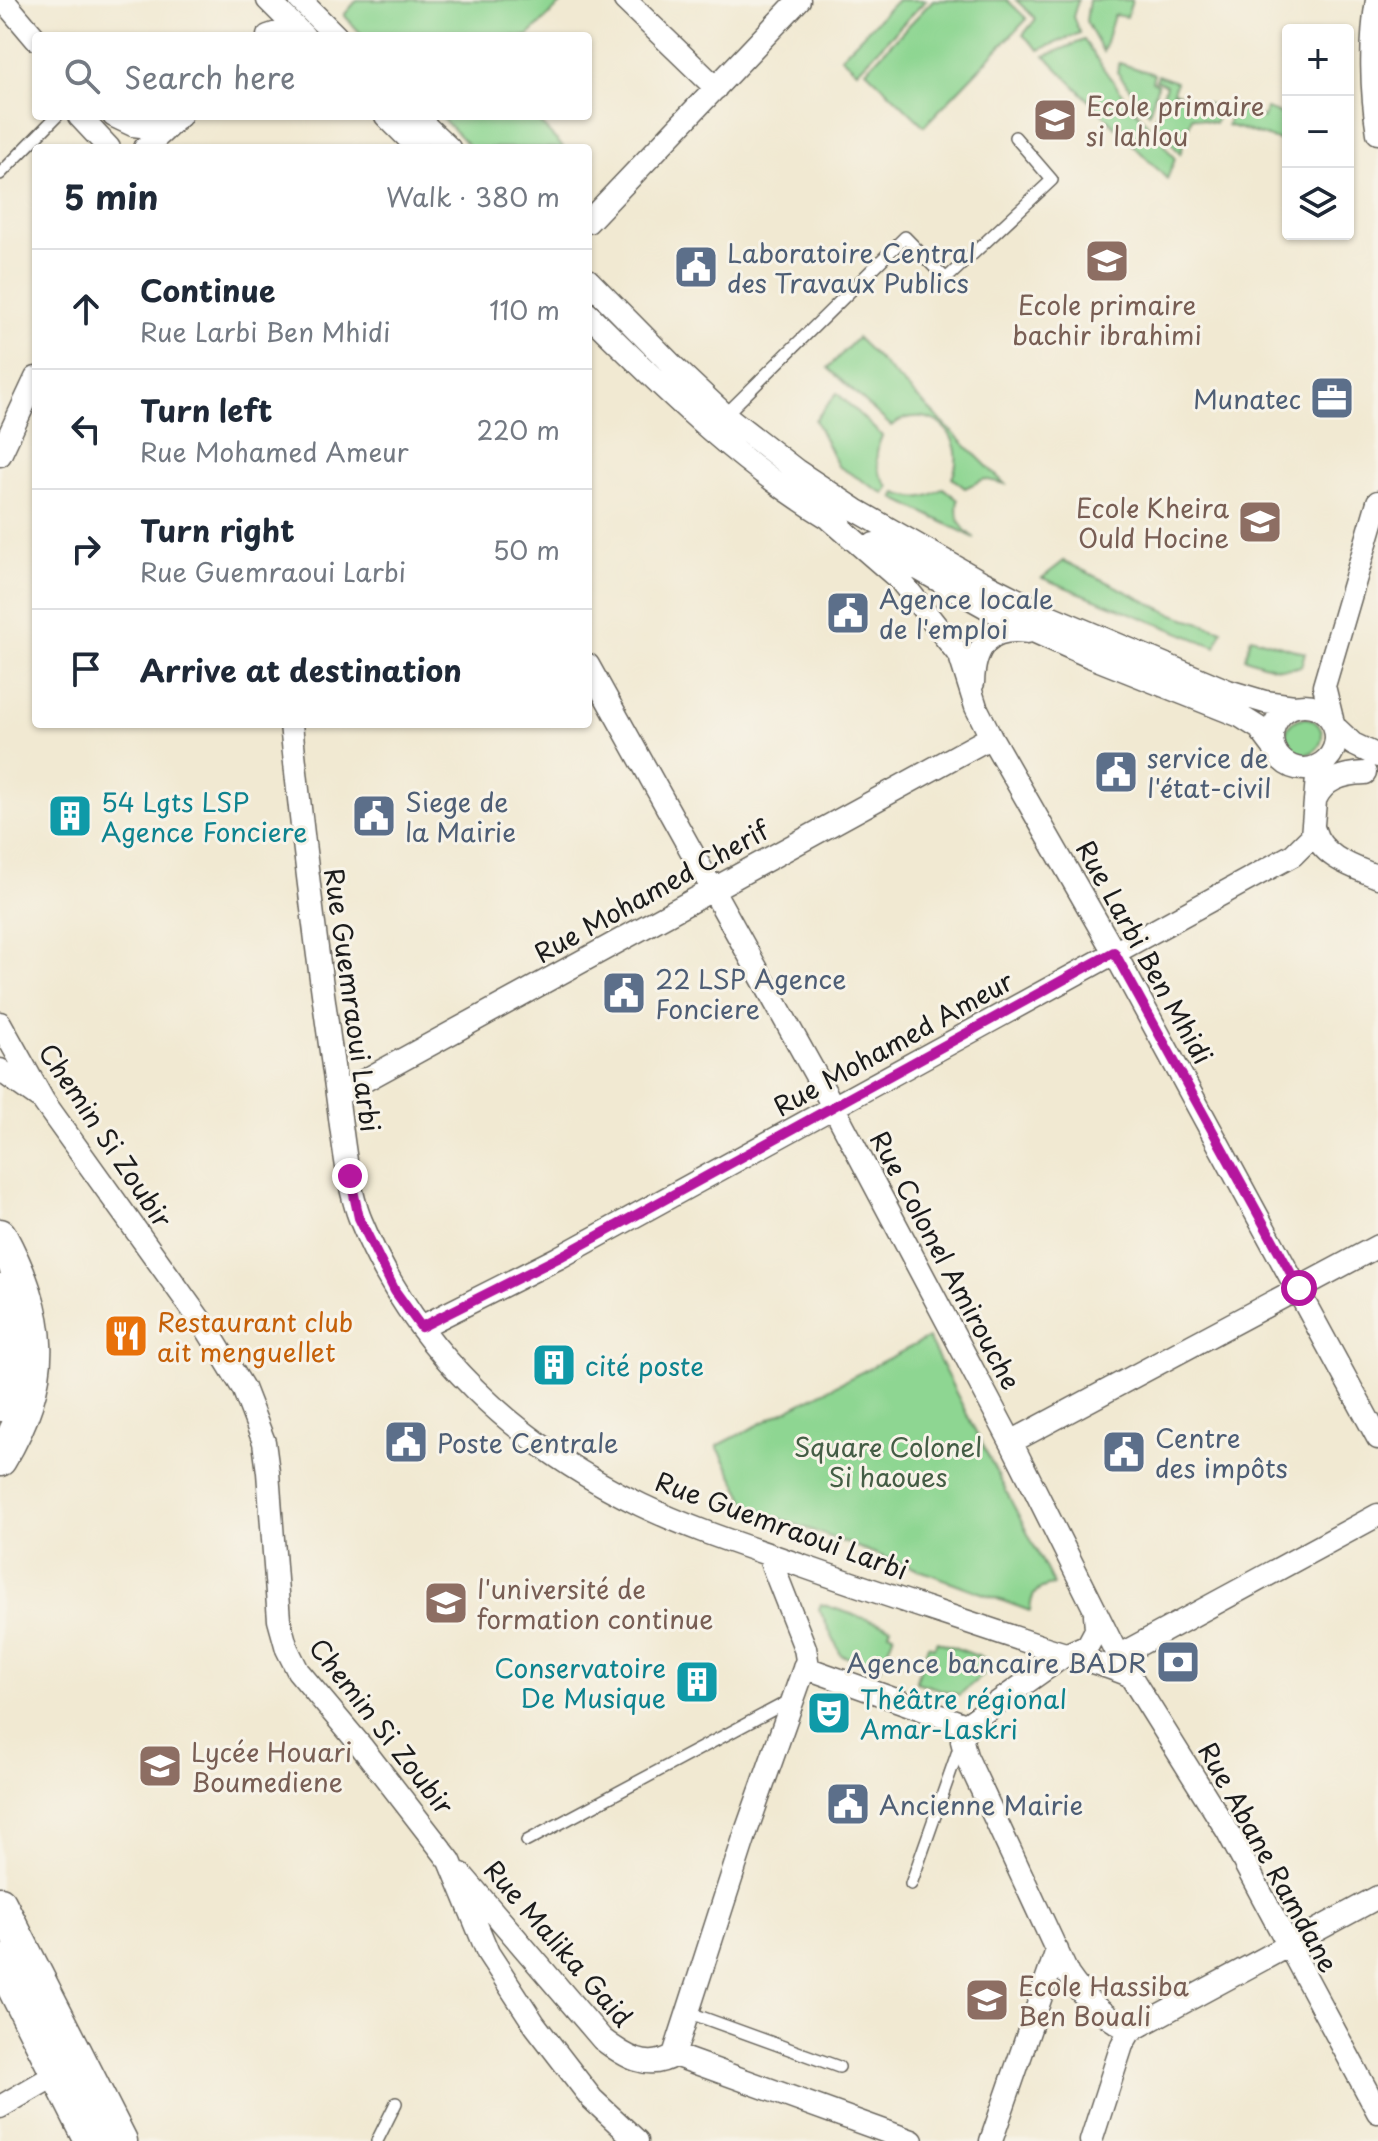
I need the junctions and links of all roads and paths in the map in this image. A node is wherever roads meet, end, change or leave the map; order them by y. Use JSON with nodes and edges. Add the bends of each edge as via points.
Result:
{"nodes":[{"id":1,"x":3,"y":0,"type":"edge"},
{"id":2,"x":268,"y":0,"type":"edge"},
{"id":3,"x":625,"y":0,"type":"edge"},
{"id":4,"x":799,"y":0,"type":"edge"},
{"id":5,"x":1377,"y":0,"type":"edge"},
{"id":6,"x":312,"y":4,"type":"edge"},
{"id":7,"x":300,"y":32,"type":"edge"},
{"id":8,"x":333,"y":32,"type":"edge"},
{"id":9,"x":32,"y":34,"type":"edge"},
{"id":10,"x":716,"y":88,"type":"junction"},
{"id":11,"x":53,"y":120,"type":"edge"},
{"id":12,"x":83,"y":120,"type":"edge"},
{"id":13,"x":110,"y":120,"type":"edge"},
{"id":14,"x":122,"y":120,"type":"edge"},
{"id":15,"x":390,"y":120,"type":"edge"},
{"id":16,"x":419,"y":120,"type":"edge"},
{"id":17,"x":173,"y":122,"type":"edge"},
{"id":18,"x":1378,"y":133,"type":"edge"},
{"id":19,"x":1015,"y":137,"type":"dead end"},
{"id":20,"x":105,"y":144,"type":"edge"},
{"id":21,"x":132,"y":144,"type":"edge"},
{"id":22,"x":149,"y":144,"type":"edge"},
{"id":23,"x":414,"y":144,"type":"edge"},
{"id":24,"x":445,"y":144,"type":"edge"},
{"id":25,"x":0,"y":174,"type":"edge"},
{"id":26,"x":592,"y":218,"type":"edge"},
{"id":27,"x":592,"y":284,"type":"edge"},
{"id":28,"x":592,"y":318,"type":"edge"},
{"id":29,"x":32,"y":387,"type":"edge"},
{"id":30,"x":725,"y":415,"type":"junction"},
{"id":31,"x":0,"y":455,"type":"edge"},
{"id":32,"x":1378,"y":502,"type":"edge"},
{"id":33,"x":831,"y":520,"type":"junction"},
{"id":34,"x":1039,"y":634,"type":"junction"},
{"id":35,"x":592,"y":672,"type":"edge"},
{"id":36,"x":1324,"y":686,"type":"junction"},
{"id":37,"x":973,"y":693,"type":"junction"},
{"id":38,"x":1298,"y":705,"type":"junction"},
{"id":39,"x":1334,"y":723,"type":"junction"},
{"id":40,"x":291,"y":728,"type":"edge"},
{"id":41,"x":991,"y":737,"type":"junction"},
{"id":42,"x":1280,"y":756,"type":"junction"},
{"id":43,"x":1320,"y":765,"type":"junction"},
{"id":44,"x":1374,"y":769,"type":"edge"},
{"id":45,"x":1315,"y":802,"type":"junction"},
{"id":46,"x":1314,"y":830,"type":"junction"},
{"id":47,"x":1293,"y":855,"type":"junction"},
{"id":48,"x":1336,"y":858,"type":"junction"},
{"id":49,"x":1378,"y":877,"type":"edge"},
{"id":50,"x":714,"y":888,"type":"junction"},
{"id":51,"x":1114,"y":952,"type":"junction"},
{"id":52,"x":1,"y":1028,"type":"edge"},
{"id":53,"x":0,"y":1070,"type":"edge"},
{"id":54,"x":338,"y":1095,"type":"junction"},
{"id":55,"x":44,"y":1102,"type":"junction"},
{"id":56,"x":834,"y":1108,"type":"junction"},
{"id":57,"x":0,"y":1235,"type":"edge"},
{"id":58,"x":1378,"y":1246,"type":"edge"},
{"id":59,"x":1299,"y":1288,"type":"junction"},
{"id":60,"x":0,"y":1290,"type":"edge"},
{"id":61,"x":421,"y":1327,"type":"junction"},
{"id":62,"x":0,"y":1405,"type":"edge"},
{"id":63,"x":1378,"y":1438,"type":"edge"},
{"id":64,"x":1011,"y":1442,"type":"junction"},
{"id":65,"x":0,"y":1460,"type":"edge"},
{"id":66,"x":1378,"y":1515,"type":"edge"},
{"id":67,"x":768,"y":1554,"type":"junction"},
{"id":68,"x":1094,"y":1609,"type":"junction"},
{"id":69,"x":1065,"y":1655,"type":"junction"},
{"id":70,"x":1123,"y":1666,"type":"junction"},
{"id":71,"x":804,"y":1667,"type":"junction"},
{"id":72,"x":793,"y":1699,"type":"junction"},
{"id":73,"x":964,"y":1733,"type":"junction"},
{"id":74,"x":527,"y":1841,"type":"dead end"},
{"id":75,"x":450,"y":1861,"type":"junction"},
{"id":76,"x":911,"y":1884,"type":"dead end"},
{"id":77,"x":1378,"y":1897,"type":"edge"},
{"id":78,"x":0,"y":1903,"type":"edge"},
{"id":79,"x":1289,"y":1946,"type":"junction"},
{"id":80,"x":1057,"y":1950,"type":"junction"},
{"id":81,"x":0,"y":1961,"type":"edge"},
{"id":82,"x":690,"y":2013,"type":"junction"},
{"id":83,"x":1130,"y":2031,"type":"junction"},
{"id":84,"x":676,"y":2051,"type":"junction"},
{"id":85,"x":839,"y":2067,"type":"dead end"},
{"id":86,"x":57,"y":2074,"type":"junction"},
{"id":87,"x":396,"y":2103,"type":"dead end"},
{"id":88,"x":0,"y":2107,"type":"edge"},
{"id":89,"x":1378,"y":2112,"type":"edge"},
{"id":90,"x":91,"y":2141,"type":"edge"},
{"id":91,"x":121,"y":2141,"type":"edge"},
{"id":92,"x":377,"y":2141,"type":"edge"},
{"id":93,"x":637,"y":2141,"type":"edge"},
{"id":94,"x":912,"y":2141,"type":"edge"},
{"id":95,"x":991,"y":2141,"type":"edge"},
{"id":96,"x":1091,"y":2141,"type":"edge"}],
"edges":[{"from":1,"to":9,"type":"street"},
{"from":2,"to":7,"type":"street"},
{"from":3,"to":10,"type":"street"},
{"from":4,"to":10,"type":"street"},
{"from":5,"to":18,"type":"street","via":[[1373,61]]},
{"from":6,"to":8,"type":"street"},
{"from":10,"to":26,"type":"street"},
{"from":11,"to":25,"type":"lane"},
{"from":12,"to":20,"type":"street"},
{"from":13,"to":21,"type":"street"},
{"from":14,"to":17,"type":"street","via":[[133,125]]},
{"from":15,"to":23,"type":"street"},
{"from":16,"to":24,"type":"street"},
{"from":17,"to":22,"type":"street"},
{"from":19,"to":30,"type":"lane","via":[[1052,180],[946,279],[905,237]]},
{"from":27,"to":30,"type":"street"},
{"from":28,"to":33,"type":"street","via":[[721,441]]},
{"from":29,"to":31,"type":"street"},
{"from":30,"to":38,"type":"street","via":[[856,510],[1047,615],[1228,691]]},
{"from":32,"to":36,"type":"street"},
{"from":33,"to":34,"type":"street"},
{"from":33,"to":37,"type":"street","name":"Rue Larbi Ben Mhidi","via":[[926,610],[960,656]]},
{"from":34,"to":37,"type":"street","via":[[1007,631],[985,642],[974,666]]},
{"from":34,"to":42,"type":"street","via":[[1240,716],[1259,728]]},
{"from":35,"to":50,"type":"street","name":"Rue Colonel Amirouche"},
{"from":36,"to":38,"type":"street"},
{"from":36,"to":39,"type":"street"},
{"from":37,"to":41,"type":"street","name":"Rue Larbi Ben Mhidi"},
{"from":38,"to":39,"type":"street","via":[[1322,709]]},
{"from":38,"to":42,"type":"street","via":[[1286,710],[1272,731]]},
{"from":39,"to":43,"type":"street","via":[[1334,751]]},
{"from":39,"to":44,"type":"street"},
{"from":40,"to":54,"type":"street","name":"Rue Guemraoui Larbi"},
{"from":41,"to":50,"type":"street","name":"Rue Mohamed Cherif"},
{"from":41,"to":51,"type":"street","name":"Rue Larbi Ben Mhidi"},
{"from":42,"to":43,"type":"street","via":[[1299,769]]},
{"from":42,"to":45,"type":"street"},
{"from":43,"to":44,"type":"street"},
{"from":43,"to":45,"type":"street"},
{"from":44,"to":45,"type":"street","via":[[1326,783]]},
{"from":45,"to":46,"type":"street"},
{"from":46,"to":47,"type":"street","name":"Rue Mohamed Ameur"},
{"from":46,"to":48,"type":"street","via":[[1319,843]]},
{"from":47,"to":48,"type":"street","via":[[1306,850]]},
{"from":47,"to":51,"type":"street","name":"Rue Mohamed Ameur"},
{"from":48,"to":49,"type":"street"},
{"from":50,"to":54,"type":"street","name":"Rue Mohamed Cherif"},
{"from":50,"to":56,"type":"street","name":"Rue Colonel Amirouche"},
{"from":51,"to":56,"type":"street","name":"Rue Mohamed Ameur"},
{"from":51,"to":59,"type":"street","name":"Rue Larbi Ben Mhidi"},
{"from":52,"to":55,"type":"street","name":"Chemin Si Zoubir"},
{"from":53,"to":55,"type":"street"},
{"from":54,"to":61,"type":"street","name":"Rue Guemraoui Larbi","via":[[359,1218],[395,1291]]},
{"from":55,"to":75,"type":"street","name":"Chemin Si Zoubir","via":[[243,1388],[264,1442],[279,1620],[298,1671]]},
{"from":56,"to":61,"type":"street","name":"Rue Mohamed Ameur"},
{"from":56,"to":64,"type":"street","name":"Rue Colonel Amirouche"},
{"from":57,"to":65,"type":"main road","via":[[23,1281],[36,1343],[25,1411]]},
{"from":58,"to":59,"type":"street"},
{"from":59,"to":63,"type":"street","name":"Rue Larbi Ben Mhidi"},
{"from":59,"to":64,"type":"street"},
{"from":60,"to":62,"type":"main road","via":[[11,1352]]},
{"from":61,"to":67,"type":"street","name":"Rue Guemraoui Larbi","via":[[488,1404],[588,1477],[700,1530]]},
{"from":64,"to":68,"type":"street","name":"Rue Colonel Amirouche"},
{"from":66,"to":70,"type":"street"},
{"from":67,"to":69,"type":"street","name":"Rue Guemraoui Larbi"},
{"from":67,"to":71,"type":"street","via":[[805,1648]]},
{"from":68,"to":69,"type":"street","via":[[1094,1638]]},
{"from":68,"to":70,"type":"street","name":"Rue Colonel Amirouche"},
{"from":69,"to":70,"type":"street","name":"Rue Guemraoui Larbi"},
{"from":69,"to":73,"type":"street"},
{"from":70,"to":79,"type":"street","name":"Rue Abane Ramdane","via":[[1221,1820]]},
{"from":71,"to":72,"type":"street"},
{"from":71,"to":73,"type":"street"},
{"from":72,"to":74,"type":"lane"},
{"from":72,"to":82,"type":"street"},
{"from":73,"to":76,"type":"lane"},
{"from":73,"to":80,"type":"street","via":[[966,1756]]},
{"from":75,"to":84,"type":"street","name":"Rue Malika Gaid","via":[[602,2039],[622,2055],[650,2064],[665,2061]]},
{"from":75,"to":93,"type":"street","name":"Chemin Si Zoubir","via":[[505,1983],[592,2099]]},
{"from":77,"to":79,"type":"street"},
{"from":78,"to":91,"type":"main road"},
{"from":79,"to":83,"type":"street"},
{"from":79,"to":89,"type":"street","name":"Rue Abane Ramdane"},
{"from":80,"to":83,"type":"street","via":[[1081,1995]]},
{"from":80,"to":95,"type":"street"},
{"from":81,"to":86,"type":"main road"},
{"from":82,"to":84,"type":"street"},
{"from":82,"to":85,"type":"lane"},
{"from":83,"to":96,"type":"street"},
{"from":84,"to":94,"type":"street","name":"Rue Malika Gaid"},
{"from":86,"to":88,"type":"street"},
{"from":86,"to":90,"type":"main road"},
{"from":87,"to":92,"type":"lane"}]}
